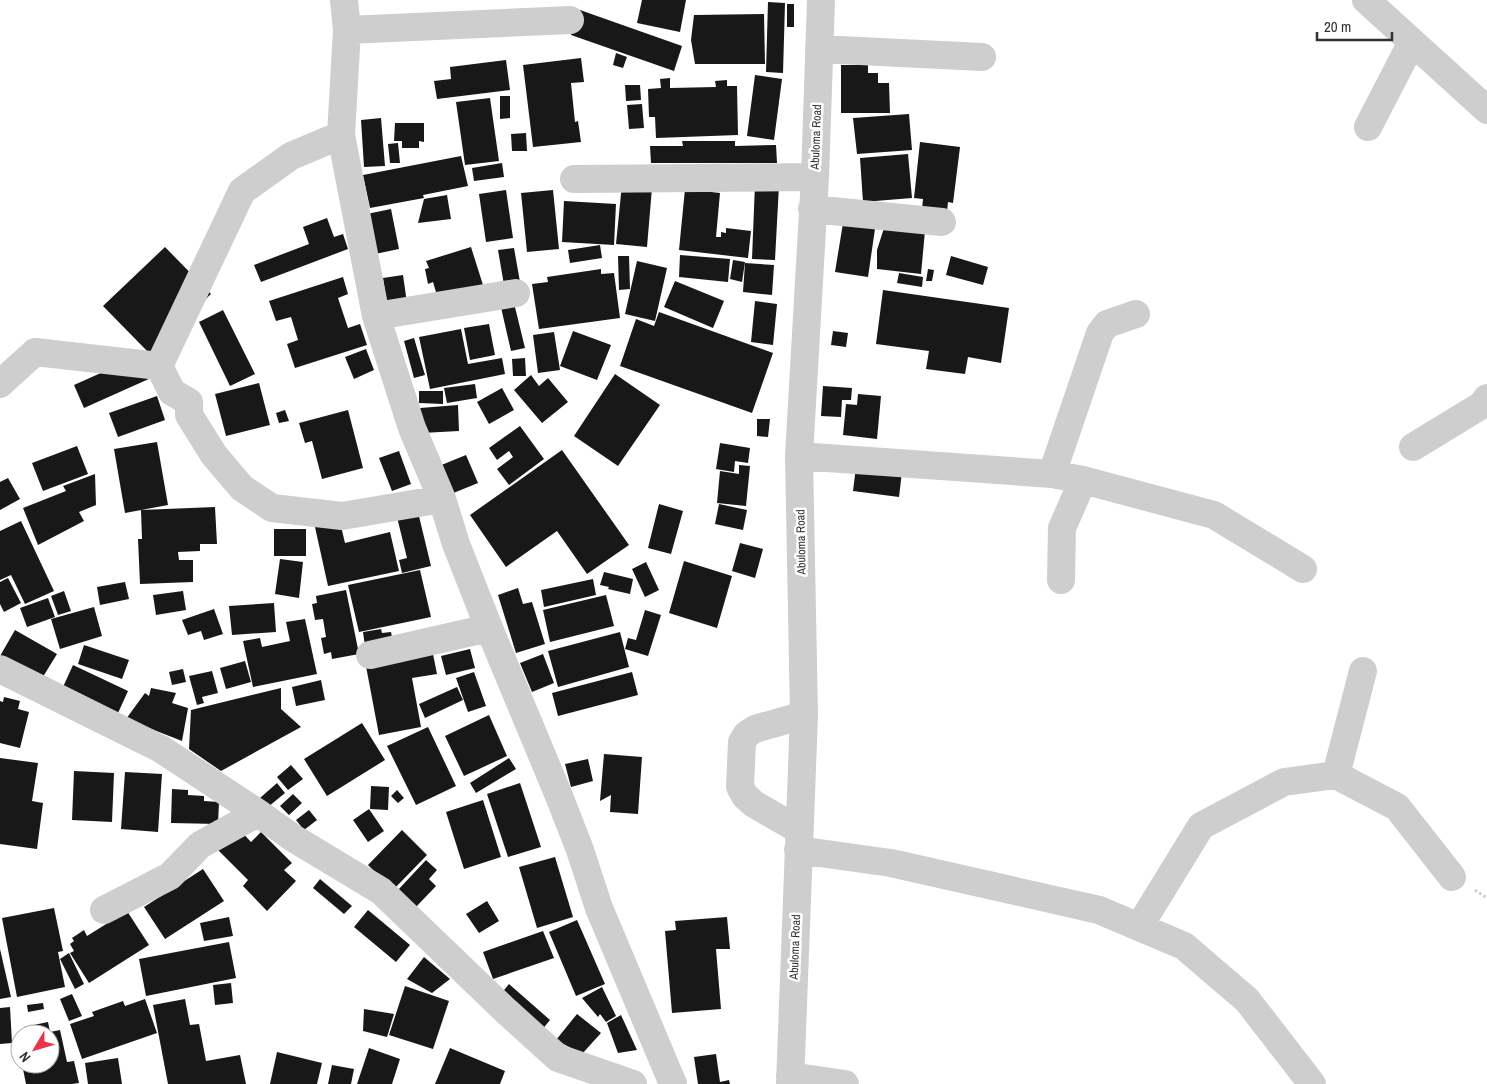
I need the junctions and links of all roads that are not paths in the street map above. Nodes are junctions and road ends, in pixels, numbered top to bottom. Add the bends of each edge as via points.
1 (344, 0) edge
2 (822, 0) edge
3 (1366, 0) edge
4 (570, 20) dead end
5 (347, 30) junction
6 (1412, 42) junction
7 (819, 49) junction
8 (982, 58) dead end
9 (1487, 110) edge
10 (1368, 127) dead end
11 (341, 136) junction
12 (815, 177) junction
13 (574, 179) dead end
14 (812, 209) junction
15 (942, 222) dead end
16 (516, 293) dead end
17 (1136, 314) dead end
18 (376, 316) junction
19 (160, 366) junction
20 (3, 374) edge
21 (1487, 398) edge
22 (1413, 447) dead end
23 (799, 456) junction
24 (1052, 474) junction
25 (1083, 480) junction
26 (442, 499) junction
27 (1303, 569) dead end
28 (1061, 580) dead end
29 (489, 628) junction
30 (370, 654) dead end
31 (0, 669) edge
32 (1363, 671) dead end
33 (804, 715) junction
34 (1336, 775) junction
35 (258, 813) junction
36 (798, 840) junction
37 (1452, 876) dead end
38 (104, 910) dead end
39 (1138, 927) junction
40 (790, 1080) edge
41 (633, 1084) edge
42 (673, 1084) edge
43 (845, 1084) edge
44 (1312, 1084) edge

1 - 5 street
2 - 7 street, Abuloma Road
3 - 6 street
4 - 5 street
5 - 11 street
6 - 9 street
6 - 10 street
7 - 8 street
7 - 12 street, Abuloma Road
11 - 18 street
11 - 19 street via 291,156 242,191
12 - 13 street
12 - 14 street, Abuloma Road
14 - 15 street
14 - 23 street, Abuloma Road
16 - 18 street
17 - 24 street via 1107,324 1100,333
18 - 26 street via 412,428
19 - 20 street via 35,352
19 - 26 street via 172,392 189,402 188,415 214,454 242,488 272,508 342,516
21 - 22 street via 1482,405
23 - 24 street
23 - 33 street, Abuloma Road
24 - 25 street
25 - 27 street via 1214,515
25 - 28 street via 1062,528
26 - 29 street
29 - 30 street
29 - 42 street via 559,796 599,908
31 - 35 street via 161,749
32 - 34 street
33 - 36 street, Abuloma Road
33 - 36 street via 755,729 742,742 740,787 745,796
34 - 37 street via 1397,807
34 - 39 street via 1284,782 1201,826
35 - 38 street via 200,845 170,876
35 - 41 street via 381,891 558,1058
36 - 39 street via 1099,910
36 - 40 street, Abuloma Road
39 - 44 street via 1184,946 1247,1000
40 - 43 street

